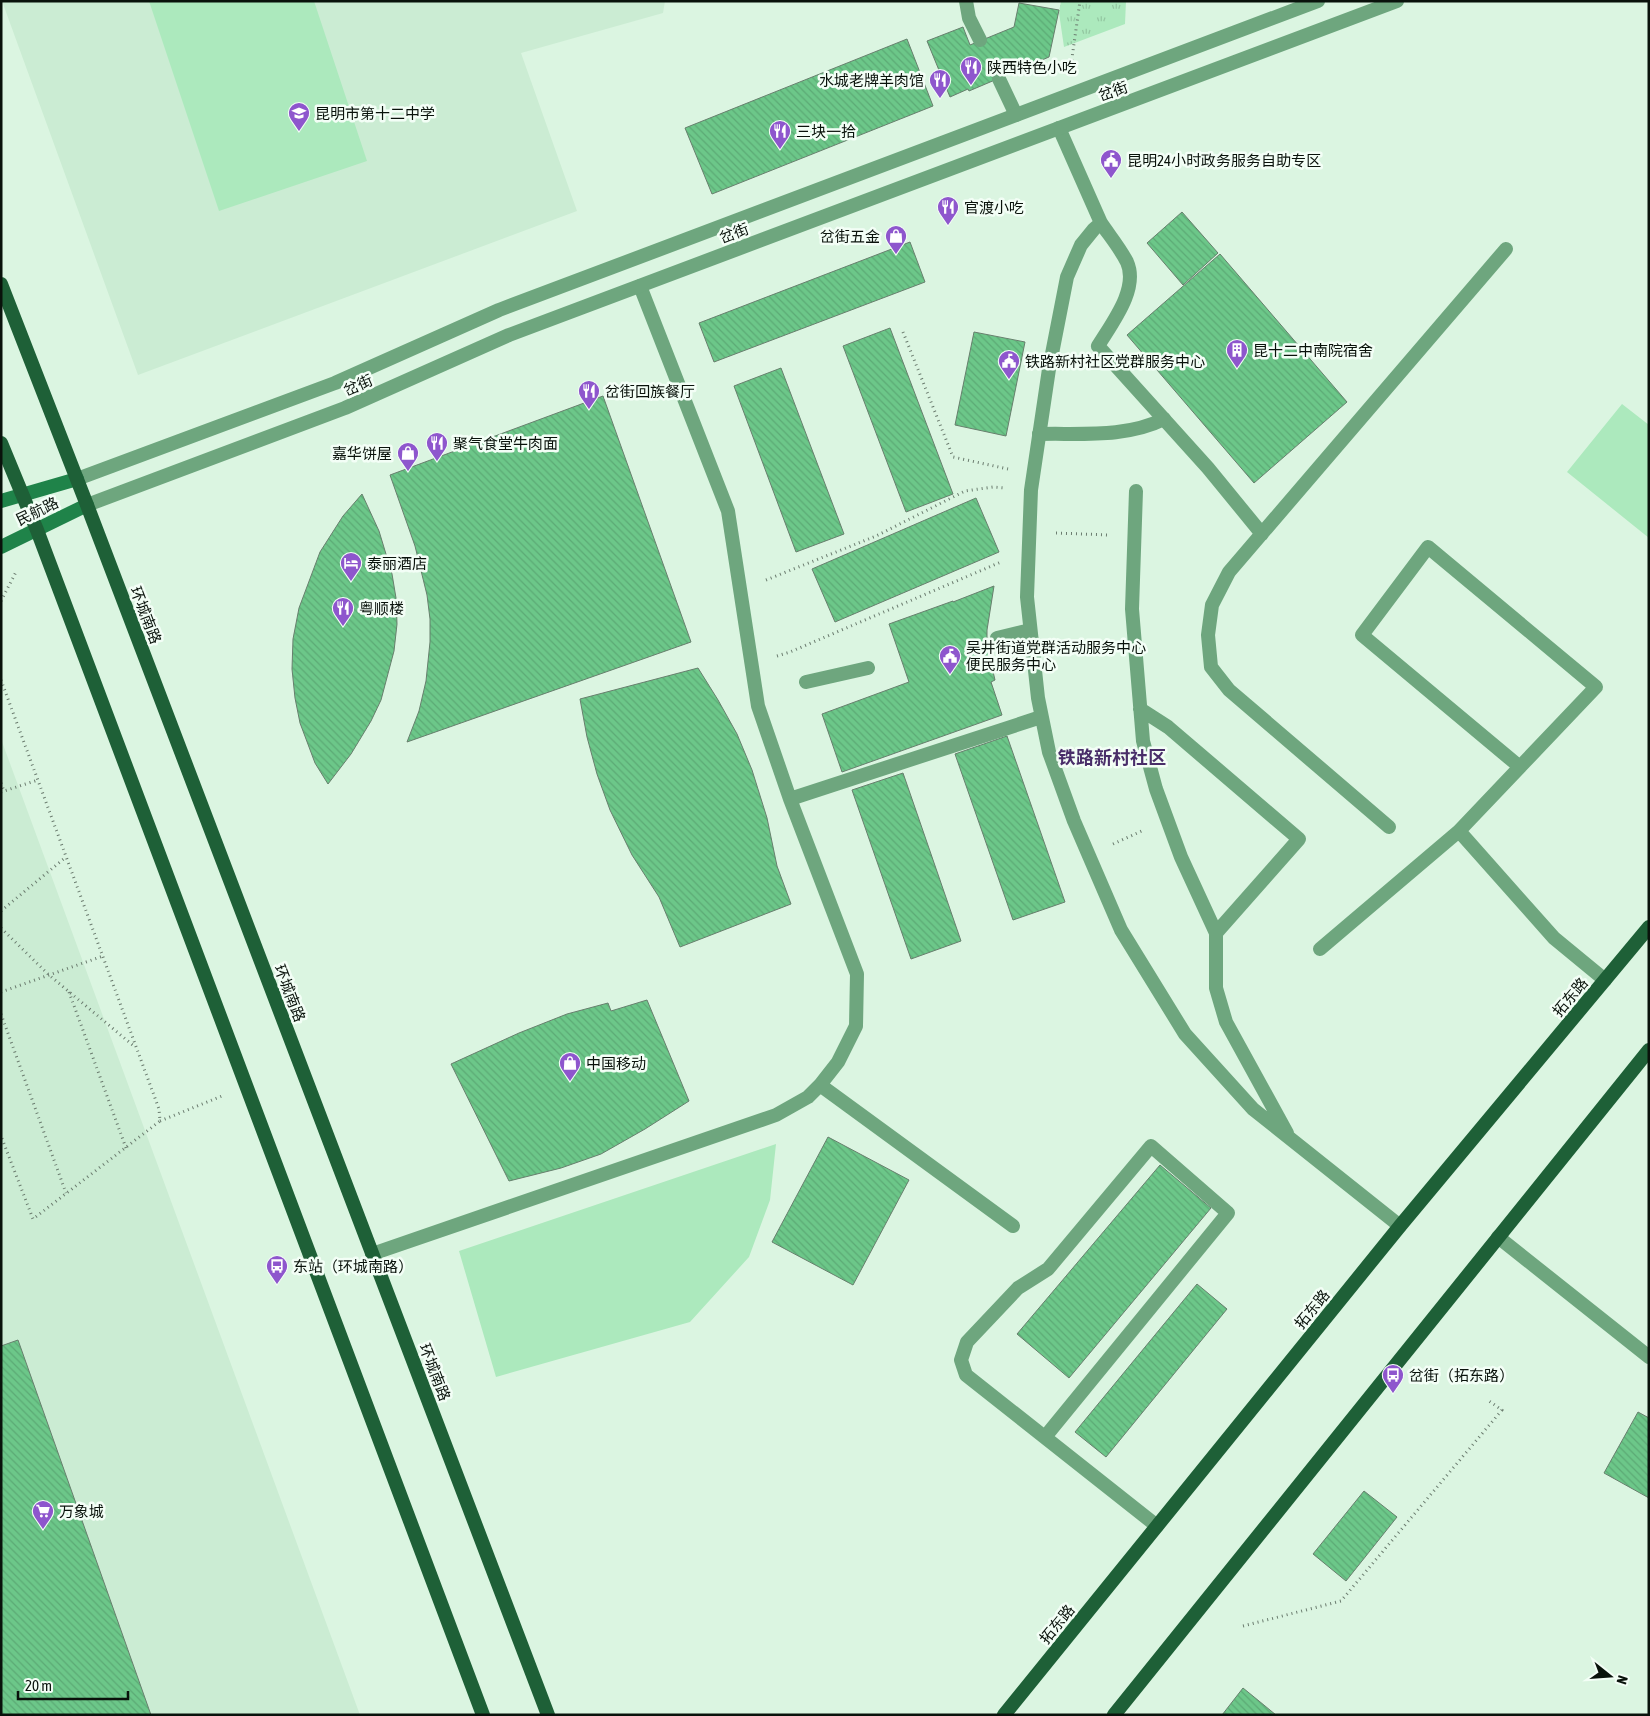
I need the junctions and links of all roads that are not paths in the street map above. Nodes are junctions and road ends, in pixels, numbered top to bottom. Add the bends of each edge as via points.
1 (966, 1) edge
2 (1318, 1) edge
3 (1397, 1) edge
4 (980, 40) dead end
5 (998, 78) dead end
6 (1016, 115) junction
7 (1059, 128) junction
8 (1101, 223) junction
9 (1506, 249) dead end
10 (1, 284) edge
11 (640, 286) junction
12 (1164, 419) junction
13 (1039, 434) junction
14 (1, 443) edge
15 (77, 479) junction
16 (1136, 491) dead end
17 (23, 495) junction
18 (1, 501) edge
19 (87, 505) junction
20 (37, 530) junction
21 (1262, 534) junction
22 (1, 547) edge
23 (1030, 630) junction
24 (997, 638) dead end
25 (868, 668) dead end
26 (806, 682) dead end
27 (1140, 709) junction
28 (1041, 717) junction
29 (1520, 767) junction
30 (790, 799) junction
31 (1389, 827) dead end
32 (1459, 832) junction
33 (1649, 927) edge
34 (1216, 933) junction
35 (1320, 949) dead end
36 (1605, 980) junction
37 (1649, 1050) edge
38 (820, 1085) junction
39 (1290, 1138) junction
40 (1013, 1226) dead end
41 (1400, 1226) junction
42 (1498, 1237) junction
43 (372, 1254) junction
44 (1649, 1357) edge
45 (1045, 1437) junction
46 (1157, 1526) junction
47 (483, 1715) edge
48 (548, 1715) edge
49 (1004, 1715) edge
50 (1114, 1715) edge

1 - 4 street via 969,18
2 - 6 street, 岔街
3 - 7 street, 岔街
5 - 6 street
6 - 15 street, 岔街 via 499,310 335,383
7 - 8 street
7 - 11 street, 岔街
8 - 12 street via 1127,262 1131,275 1128,293 1098,346
8 - 13 street via 1081,245 1068,277
9 - 21 street
10 - 15 main road, 环城南路
11 - 19 street, 岔街 via 509,335 345,408
11 - 30 street via 728,511 758,706
12 - 13 street via 1130,430
12 - 21 street
13 - 23 street via 1028,532
14 - 17 main road
15 - 17 main road, 民航路
15 - 19 main road, 环城南路
16 - 27 street via 1132,609
17 - 18 main road, 民航路
17 - 20 main road
19 - 20 main road, 民航路
19 - 43 main road, 环城南路
20 - 22 main road, 民航路
20 - 47 main road
21 - 31 street via 1229,572 1212,605 1208,635 1212,667 1229,690
23 - 24 street
23 - 28 street
25 - 26 street
27 - 34 street via 1143,741 1156,789 1181,857
27 - 34 street via 1168,727 1299,840
28 - 30 street
28 - 39 street via 1049,752 1074,821 1121,930 1185,1034 1253,1109
29 - 29 street via 1596,687 1428,547 1362,635
29 - 32 street
30 - 38 street via 858,974 856,1026 838,1062
32 - 35 street
32 - 36 street via 1554,938
33 - 36 main road, 拓东路
34 - 39 street via 1216,988 1226,1022
36 - 41 main road, 拓东路
37 - 42 main road
38 - 40 street
38 - 43 street via 808,1097 776,1115
39 - 41 street
41 - 46 main road, 拓东路
42 - 44 street
42 - 50 main road
43 - 48 main road, 环城南路
45 - 45 street via 966,1375 961,1360 967,1342 1018,1288 1048,1269 1151,1146 1228,1214
45 - 46 street
46 - 49 main road, 拓东路

